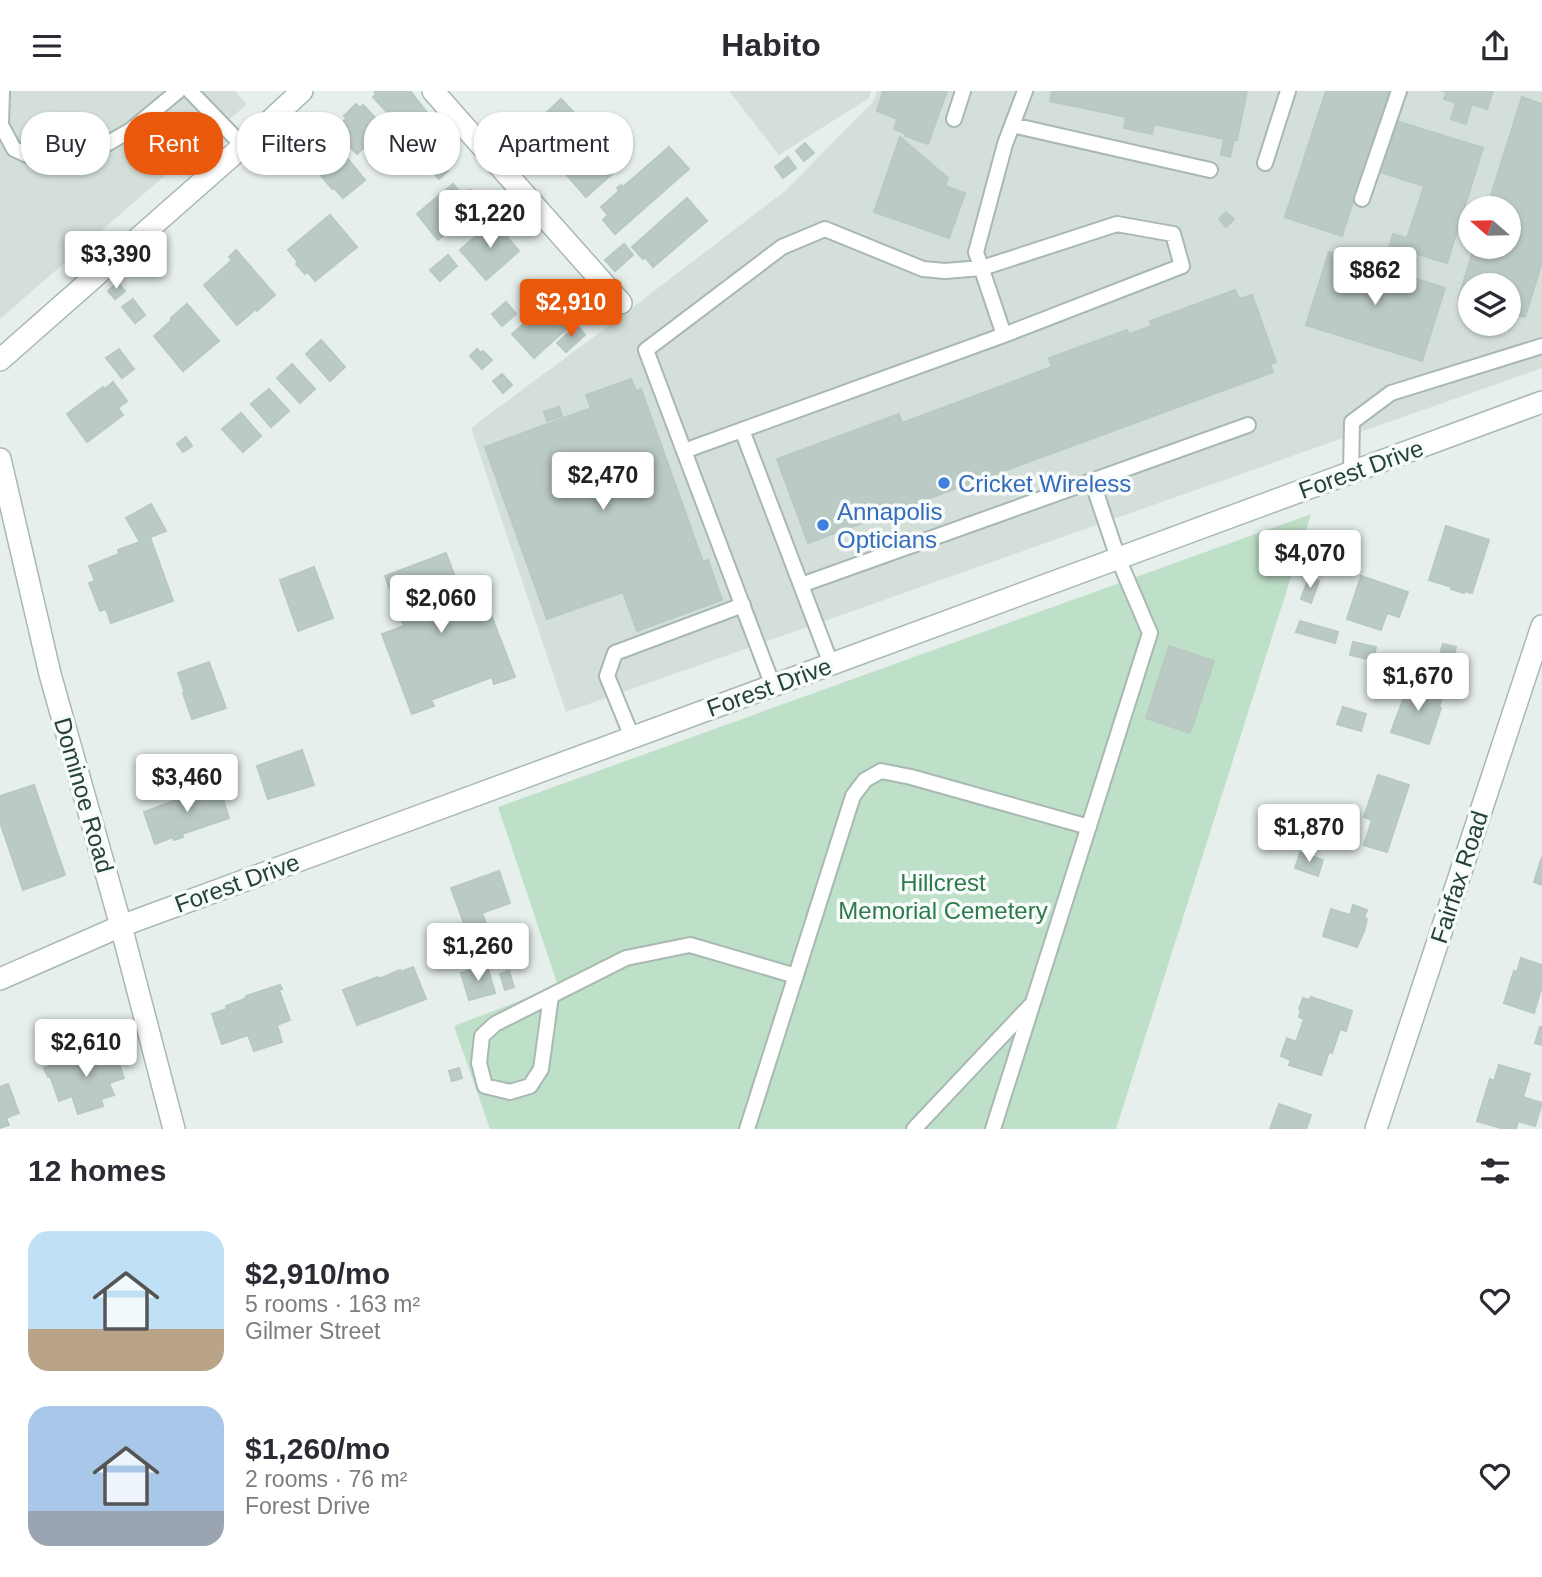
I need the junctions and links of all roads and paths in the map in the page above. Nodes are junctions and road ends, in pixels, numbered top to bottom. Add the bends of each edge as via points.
1 (2, 91) edge
2 (178, 91) edge
3 (190, 91) edge
4 (302, 91) edge
5 (433, 91) edge
6 (963, 91) edge
7 (1025, 91) edge
8 (1288, 91) edge
9 (1399, 91) edge
10 (279, 112) edge
11 (954, 119) dead end
12 (1012, 125) junction
13 (237, 140) edge
14 (237, 151) edge
15 (1265, 163) dead end
16 (1210, 170) dead end
17 (1362, 199) dead end
18 (982, 268) junction
19 (621, 303) dead end
20 (1004, 335) junction
21 (1542, 346) edge
22 (0, 360) edge
23 (1542, 402) edge
24 (1248, 425) dead end
25 (742, 430) junction
26 (684, 451) junction
27 (0, 459) edge
28 (1351, 473) junction
29 (1092, 481) junction
30 (1118, 558) junction
31 (801, 585) junction
32 (743, 605) junction
33 (1542, 625) edge
34 (831, 664) junction
35 (774, 686) junction
36 (632, 737) junction
37 (1089, 827) junction
38 (121, 926) junction
39 (796, 976) junction
40 (0, 979) edge
41 (551, 996) junction
42 (1034, 1002) junction
43 (174, 1129) edge
44 (747, 1129) edge
45 (914, 1129) edge
46 (993, 1129) edge
47 (1376, 1129) edge

1 - 2 lane via 1,125 14,149 41,161 72,164 131,130
3 - 13 lane
4 - 10 street
5 - 19 street
6 - 11 lane
7 - 12 lane
8 - 15 lane
9 - 17 lane
12 - 16 lane
12 - 18 lane via 976,252
14 - 22 street
18 - 20 lane
18 - 20 lane via 1117,224 1173,234 1182,266
18 - 26 lane via 923,269 825,229 782,247 646,350
20 - 25 lane
21 - 28 lane via 1391,393 1352,422
23 - 28 street, Forest Drive
24 - 29 lane
25 - 26 lane
25 - 31 lane
26 - 32 lane
27 - 38 street, Dominoe Road via 50,674
28 - 30 street, Forest Drive
29 - 30 lane
29 - 31 lane
30 - 34 street, Forest Drive
30 - 37 lane via 1150,632
31 - 34 lane
32 - 35 lane
32 - 36 lane via 615,653 607,676
33 - 47 street, Fairfax Road
34 - 35 street, Forest Drive
35 - 36 street, Forest Drive
36 - 38 street, Forest Drive
37 - 39 lane via 881,771 865,780 853,796
37 - 42 lane
38 - 40 street, Forest Drive
38 - 43 street, Dominoe Road
39 - 41 lane via 690,945 626,958
39 - 44 lane
41 - 41 lane via 495,1024 482,1036 479,1063 485,1086 510,1092 530,1086 541,1069
42 - 45 lane
42 - 46 lane

